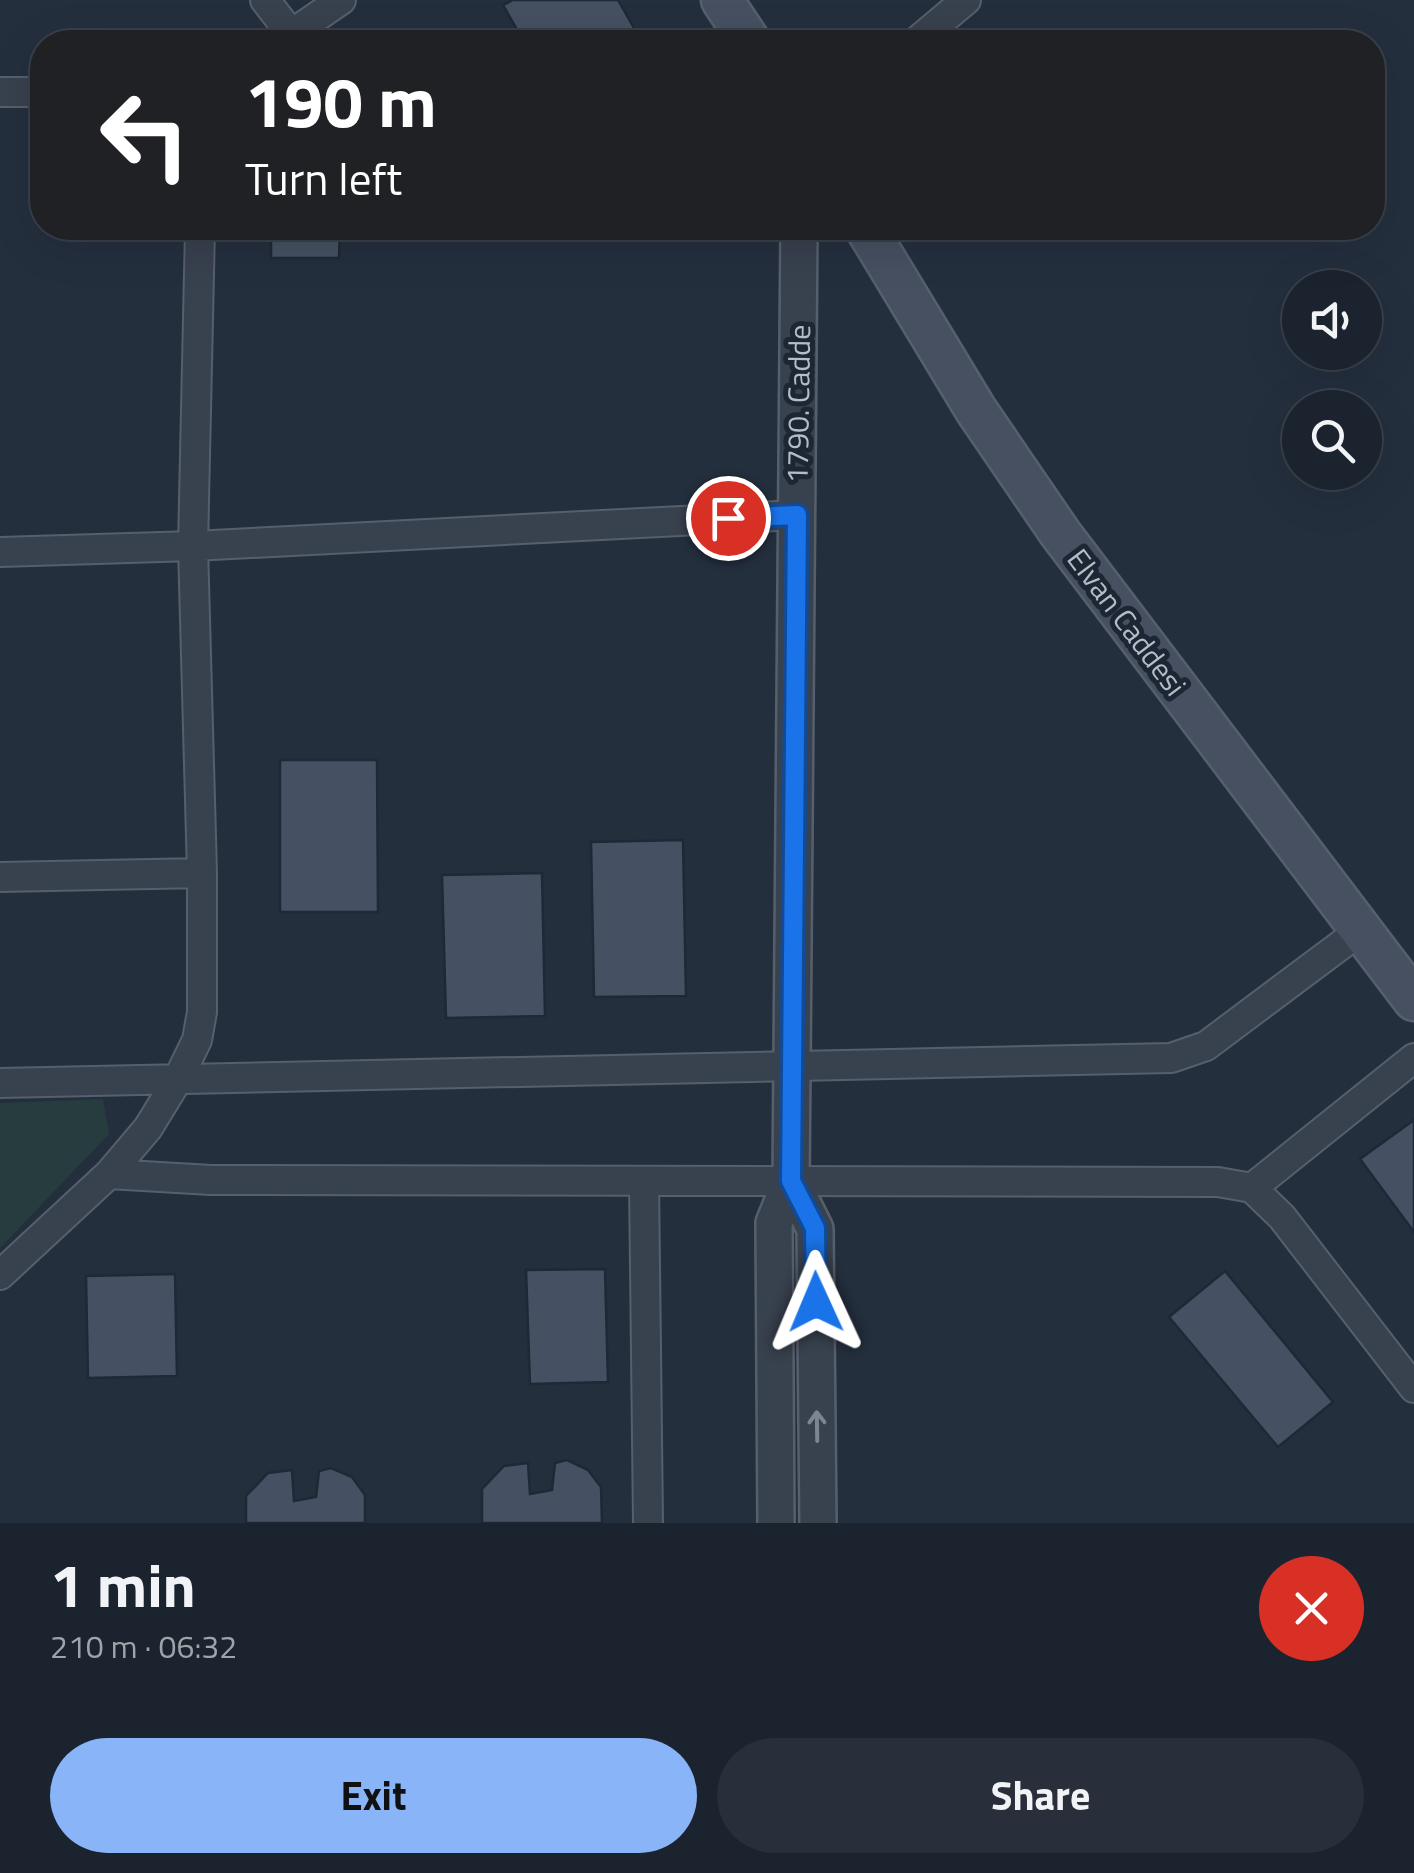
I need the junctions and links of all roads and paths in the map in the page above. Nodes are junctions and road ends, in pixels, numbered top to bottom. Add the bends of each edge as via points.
1 (265, 0) edge
2 (341, 0) edge
3 (722, 0) edge
4 (966, 0) edge
5 (281, 30) edge
6 (299, 30) edge
7 (742, 30) edge
8 (930, 30) edge
9 (0, 92) edge
10 (30, 92) edge
11 (200, 240) edge
12 (799, 240) edge
13 (873, 240) edge
14 (797, 515) junction
15 (193, 546) junction
16 (0, 552) edge
17 (202, 873) junction
18 (0, 877) edge
19 (1361, 930) junction
20 (1414, 1000) edge
21 (1414, 1058) edge
22 (792, 1066) junction
23 (178, 1079) junction
24 (0, 1083) edge
25 (109, 1174) junction
26 (644, 1181) junction
27 (791, 1181) junction
28 (1252, 1188) junction
29 (0, 1275) edge
30 (1414, 1388) edge
31 (648, 1523) edge
32 (776, 1523) edge
33 (818, 1523) edge

1 - 5 street
2 - 6 street
3 - 7 main road
4 - 8 street
9 - 10 street
11 - 15 street
12 - 14 street, 1790. Cadde
13 - 19 main road, Elvan Caddesi via 1060,533
14 - 15 street
14 - 22 street, 1790. Cadde
15 - 16 street
15 - 17 street
17 - 18 street
17 - 23 street via 202,1012
19 - 20 main road, Elvan Caddesi
19 - 22 street via 1192,1053 1146,1060
21 - 28 street
22 - 23 street
22 - 27 street, 1790. Cadde
23 - 24 street
23 - 25 street
25 - 26 street
25 - 29 street
26 - 27 street
26 - 31 street
27 - 28 street via 1218,1182
27 - 32 street, 1790. Cadde via 774,1224
33 -> 27 street, 1790. Cadde via 815,1228
28 - 30 street via 1282,1217

